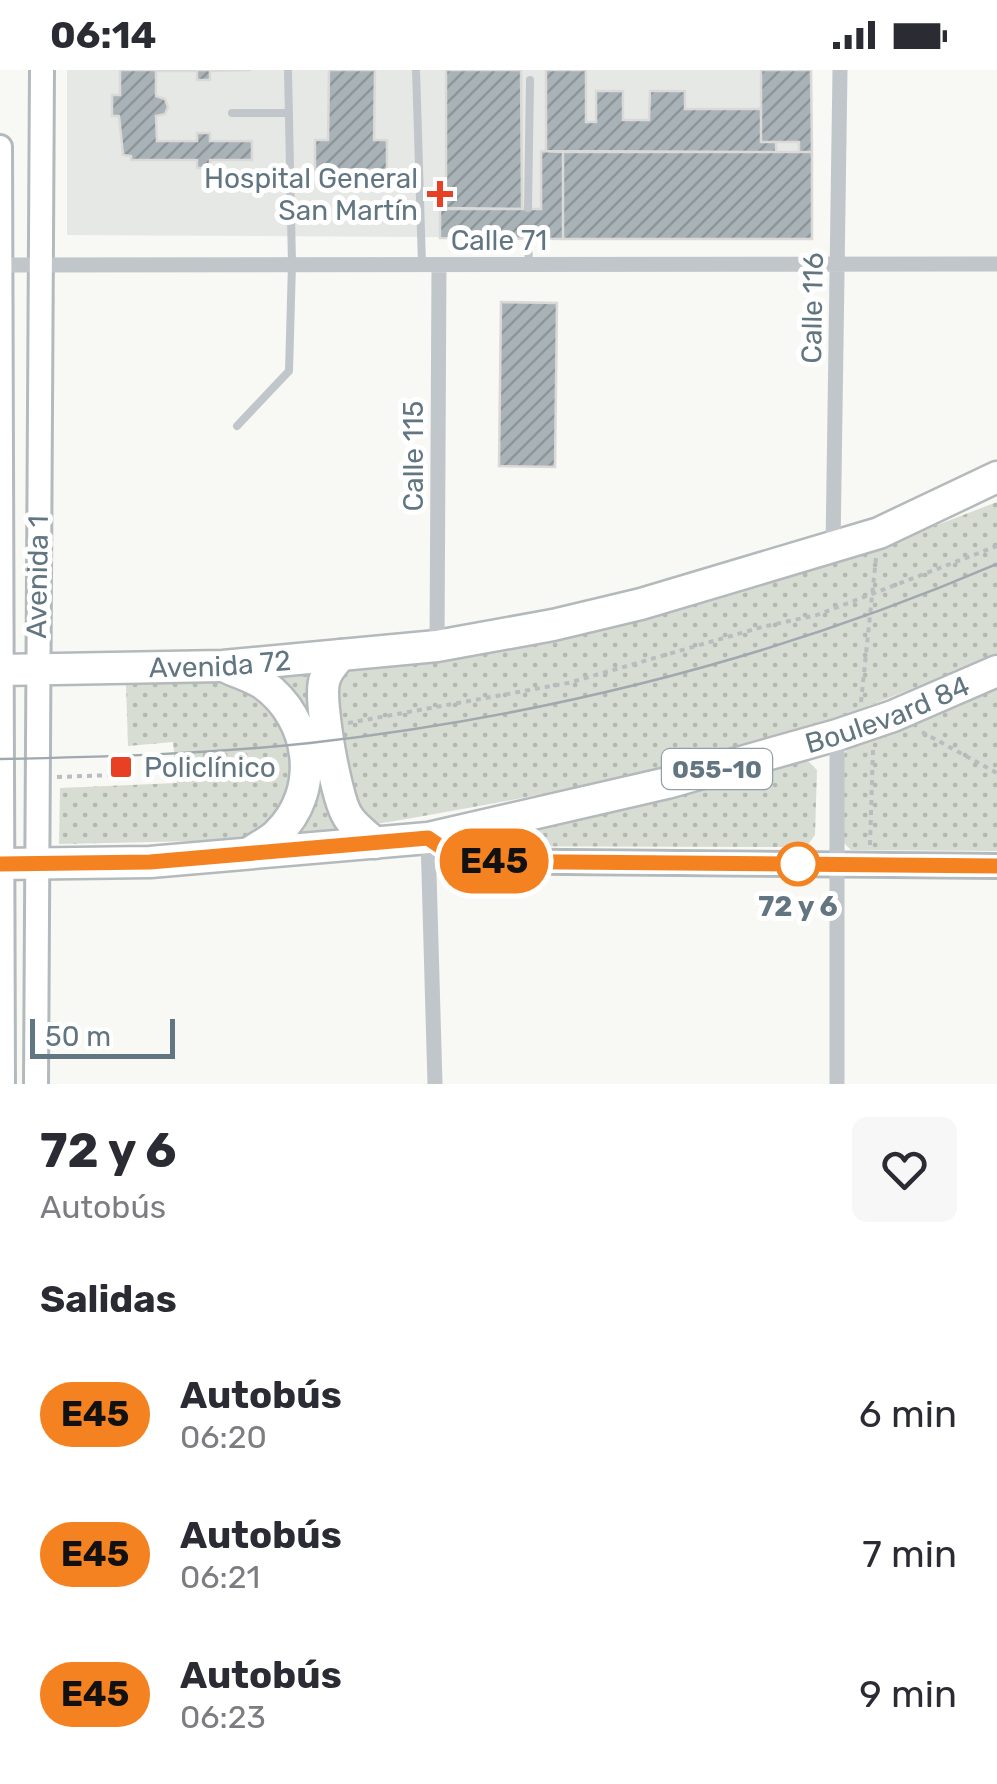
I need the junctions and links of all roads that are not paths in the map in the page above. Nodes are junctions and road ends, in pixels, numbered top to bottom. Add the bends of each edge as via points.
1 (42, 70) edge
2 (288, 70) edge
3 (416, 70) edge
4 (840, 70) edge
5 (530, 80) dead end
6 (289, 113) junction
7 (232, 114) dead end
8 (0, 147) edge
9 (528, 208) dead end
10 (528, 238) dead end
11 (292, 264) junction
12 (422, 264) junction
13 (997, 264) edge
14 (529, 265) junction
15 (0, 266) edge
16 (41, 266) junction
17 (439, 266) junction
18 (838, 267) junction
19 (237, 426) dead end
20 (997, 477) edge
21 (833, 548) junction
22 (437, 646) junction
23 (341, 655) junction
24 (223, 666) junction
25 (0, 670) edge
26 (36, 670) junction
27 (997, 671) edge
28 (837, 736) junction
29 (428, 838) junction
30 (375, 843) junction
31 (248, 854) junction
32 (0, 864) edge
33 (37, 864) junction
34 (836, 865) junction
35 (997, 866) edge
36 (3, 1084) edge
37 (36, 1084) edge
38 (435, 1084) edge
39 (837, 1084) edge

1 - 16 main road, Avenida 1
2 - 6 lane
3 - 12 lane
4 - 18 street, Calle 116
5 - 9 lane
6 - 7 lane
6 - 11 lane
8 - 15 main road, Avenida 1
10 - 14 lane
11 - 12 street, Calle 71
11 - 16 street, Calle 71
11 - 19 lane via 290,371
12 - 17 street, Calle 71
13 - 18 street, Calle 71
14 - 17 street, Calle 71
14 - 18 street, Calle 71
15 - 16 street, Calle 71
15 - 25 main road, Avenida 1
16 - 26 main road, Avenida 1
17 - 22 street, Calle 115
18 - 21 street, Calle 116
20 - 21 highway
21 - 22 highway via 588,617
22 - 23 highway, Avenida 72
23 - 24 highway, Avenida 72
23 - 30 highway via 322,686 326,725 342,804
24 - 26 highway, Avenida 72
24 - 31 highway via 262,682 290,709 305,744 306,777 297,809 277,835
25 - 26 highway, Avenida 72
25 - 32 main road, Avenida 1
26 - 33 main road, Avenida 1
27 - 28 highway, Boulevard 84 / 055-10
28 - 29 highway, Boulevard 84 / 055-10
28 - 34 street
29 - 30 highway, 055-10
29 - 34 main road via 461,861
29 - 38 street
30 - 31 highway, 055-10
31 - 33 highway, 055-10
32 - 33 highway, 055-10
32 - 36 main road, Avenida 1
33 - 37 main road, Avenida 1
34 - 35 main road
34 - 39 street

